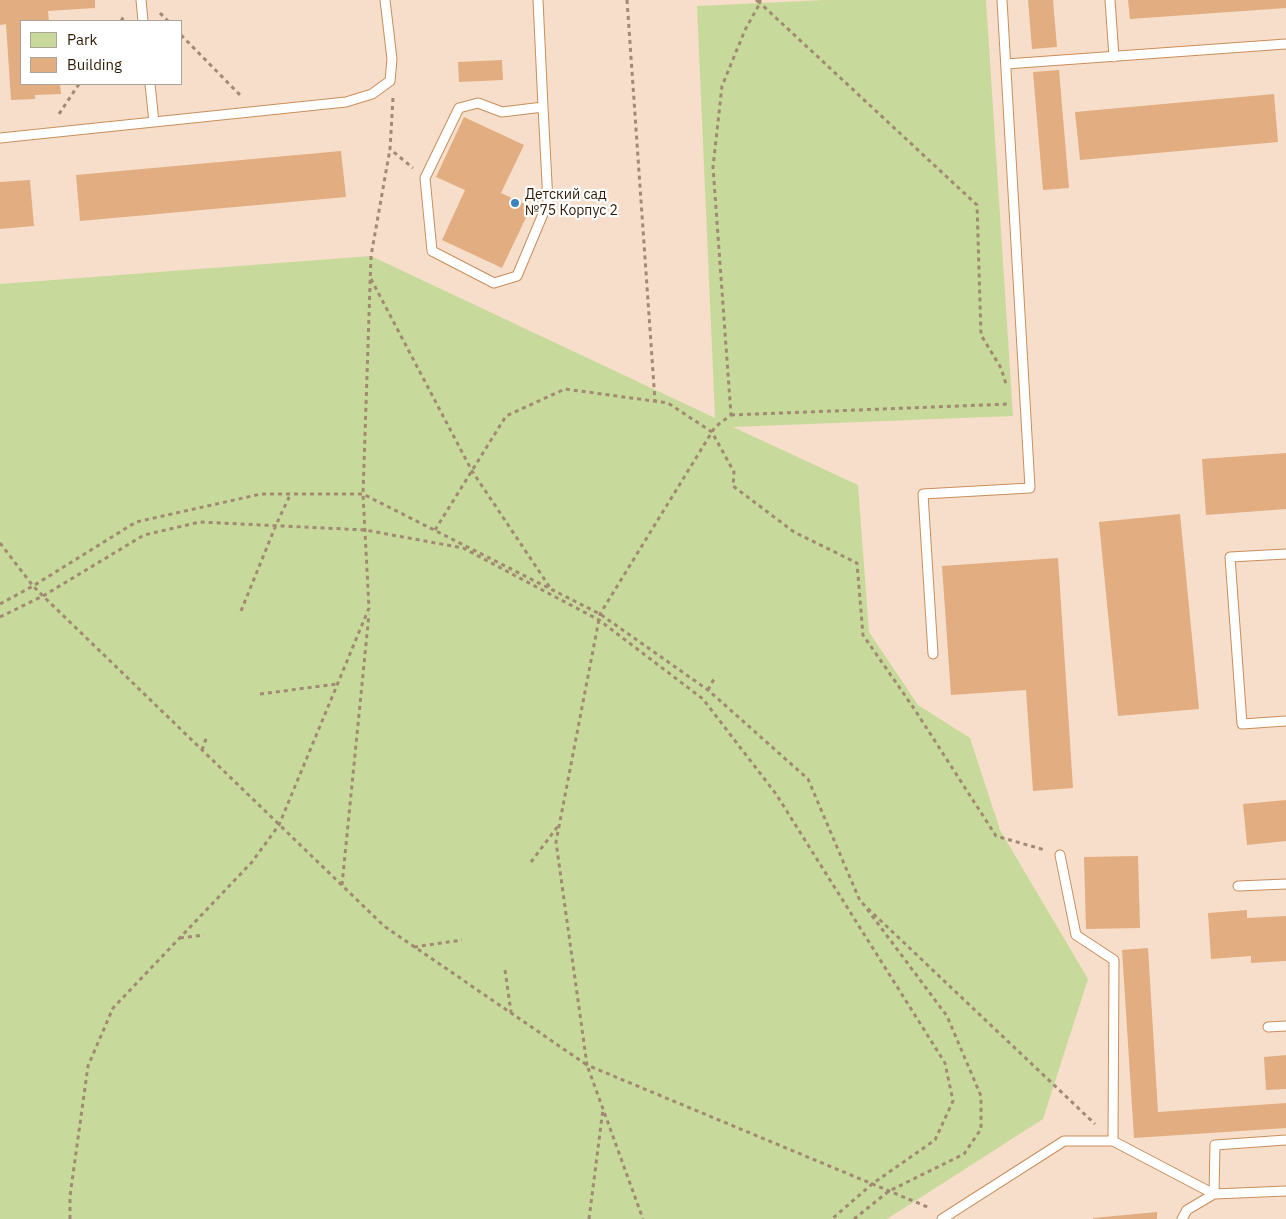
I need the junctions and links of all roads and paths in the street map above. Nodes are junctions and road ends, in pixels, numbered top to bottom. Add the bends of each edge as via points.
1 (141, 0) edge
2 (386, 0) edge
3 (538, 0) edge
4 (627, 0) edge
5 (756, 0) edge
6 (1002, 0) edge
7 (1110, 0) edge
8 (760, 1) edge
9 (143, 20) edge
10 (182, 36) edge
11 (1286, 44) edge
12 (1114, 56) junction
13 (1006, 64) junction
14 (390, 81) junction
15 (79, 85) edge
16 (150, 85) edge
17 (543, 107) junction
18 (255, 111) junction
19 (154, 122) junction
20 (46, 134) junction
21 (0, 138) edge
22 (390, 149) junction
23 (425, 178) junction
24 (371, 278) junction
25 (1006, 386) dead end
26 (1009, 395) dead end
27 (655, 401) junction
28 (731, 416) junction
29 (712, 432) junction
30 (472, 471) junction
31 (291, 493) junction
32 (363, 494) junction
33 (276, 525) junction
34 (365, 530) junction
35 (435, 530) junction
36 (0, 543) edge
37 (1286, 554) edge
38 (33, 586) junction
39 (551, 589) junction
40 (43, 596) junction
41 (0, 604) edge
42 (369, 608) junction
43 (241, 611) dead end
44 (600, 614) junction
45 (0, 617) edge
46 (599, 620) junction
47 (932, 654) dead end
48 (715, 677) dead end
49 (338, 684) junction
50 (708, 690) junction
51 (260, 694) dead end
52 (1286, 721) edge
53 (207, 736) dead end
54 (202, 750) junction
55 (279, 825) junction
56 (559, 826) junction
57 (1060, 855) joint
58 (531, 862) dead end
59 (1286, 884) edge
60 (342, 885) junction
61 (1238, 886) dead end
62 (860, 901) junction
63 (204, 935) dead end
64 (179, 938) junction
65 (462, 940) dead end
66 (414, 947) junction
67 (505, 970) dead end
68 (511, 1013) junction
69 (1286, 1026) edge
70 (1268, 1027) dead end
71 (587, 1065) junction
72 (603, 1109) junction
73 (1286, 1140) edge
74 (1113, 1142) junction
75 (872, 1184) junction
76 (889, 1191) junction
77 (1286, 1191) edge
78 (1214, 1194) junction
79 (945, 1217) edge
80 (70, 1219) edge
81 (589, 1219) edge
82 (643, 1219) edge
83 (832, 1219) edge
84 (854, 1219) edge
85 (1182, 1219) edge

1 - 9 lane
2 - 14 lane via 392,59
3 - 17 lane
4 - 27 path
5 - 8 path
6 - 13 lane
7 - 12 lane
8 - 25 path via 977,205 980,335 1001,368
8 - 28 path via 722,86 713,167
10 - 18 path
11 - 12 lane
12 - 13 lane
13 - 47 lane via 1030,488 923,494
14 - 18 lane via 372,94 346,102
14 - 22 path via 394,94
15 - 20 path
16 - 19 lane
17 - 23 lane via 502,112 478,103 459,108
17 - 23 lane via 548,202 517,276 494,283 432,251
18 - 19 lane
19 - 20 lane
20 - 21 lane
22 - 23 path
22 - 24 path via 371,256
24 - 30 path
24 - 32 path
26 - 28 path via 1012,404
27 - 29 path via 668,403
27 - 30 path via 565,388 506,416
28 - 29 path
29 - 44 path
29 - 57 path via 734,472 733,486 794,532 856,563 863,635 996,836
30 - 35 path
30 - 39 path
31 - 32 path
31 - 33 path
31 - 38 path via 261,494 136,522
32 - 34 path
32 - 35 path
33 - 34 path
33 - 40 path via 200,522 144,535
33 - 43 path
34 - 42 path
34 - 46 path via 463,548
35 - 39 path
36 - 38 path
37 - 52 lane via 1230,557 1242,724
38 - 40 path
38 - 41 path
39 - 44 path
40 - 45 path
40 - 54 path
42 - 49 path
42 - 60 path
44 - 46 path
44 - 50 path
46 - 56 path
46 - 75 path via 703,699 776,794 945,1063 953,1102 935,1140
48 - 50 path
49 - 51 path
49 - 55 path
50 - 62 path via 808,779
53 - 54 path
54 - 55 path
55 - 60 path
55 - 64 path via 252,862
56 - 58 path
56 - 71 path via 556,842
57 - 74 lane via 1076,935 1114,960
59 - 61 lane
60 - 66 path via 384,926
62 - 74 path
62 - 76 path via 947,1016 981,1096 981,1129 964,1154
63 - 64 path
64 - 80 path via 113,1008 88,1066 70,1196
65 - 66 path
66 - 68 path
67 - 68 path
68 - 71 path
69 - 70 lane
71 - 72 path
71 - 75 path
72 - 81 path
72 - 82 path
73 - 78 lane via 1215,1145
74 - 78 lane
74 - 79 lane via 1064,1142
75 - 76 path
75 - 83 path
76 - 79 path
76 - 84 path
77 - 78 lane
78 - 85 lane via 1187,1210

